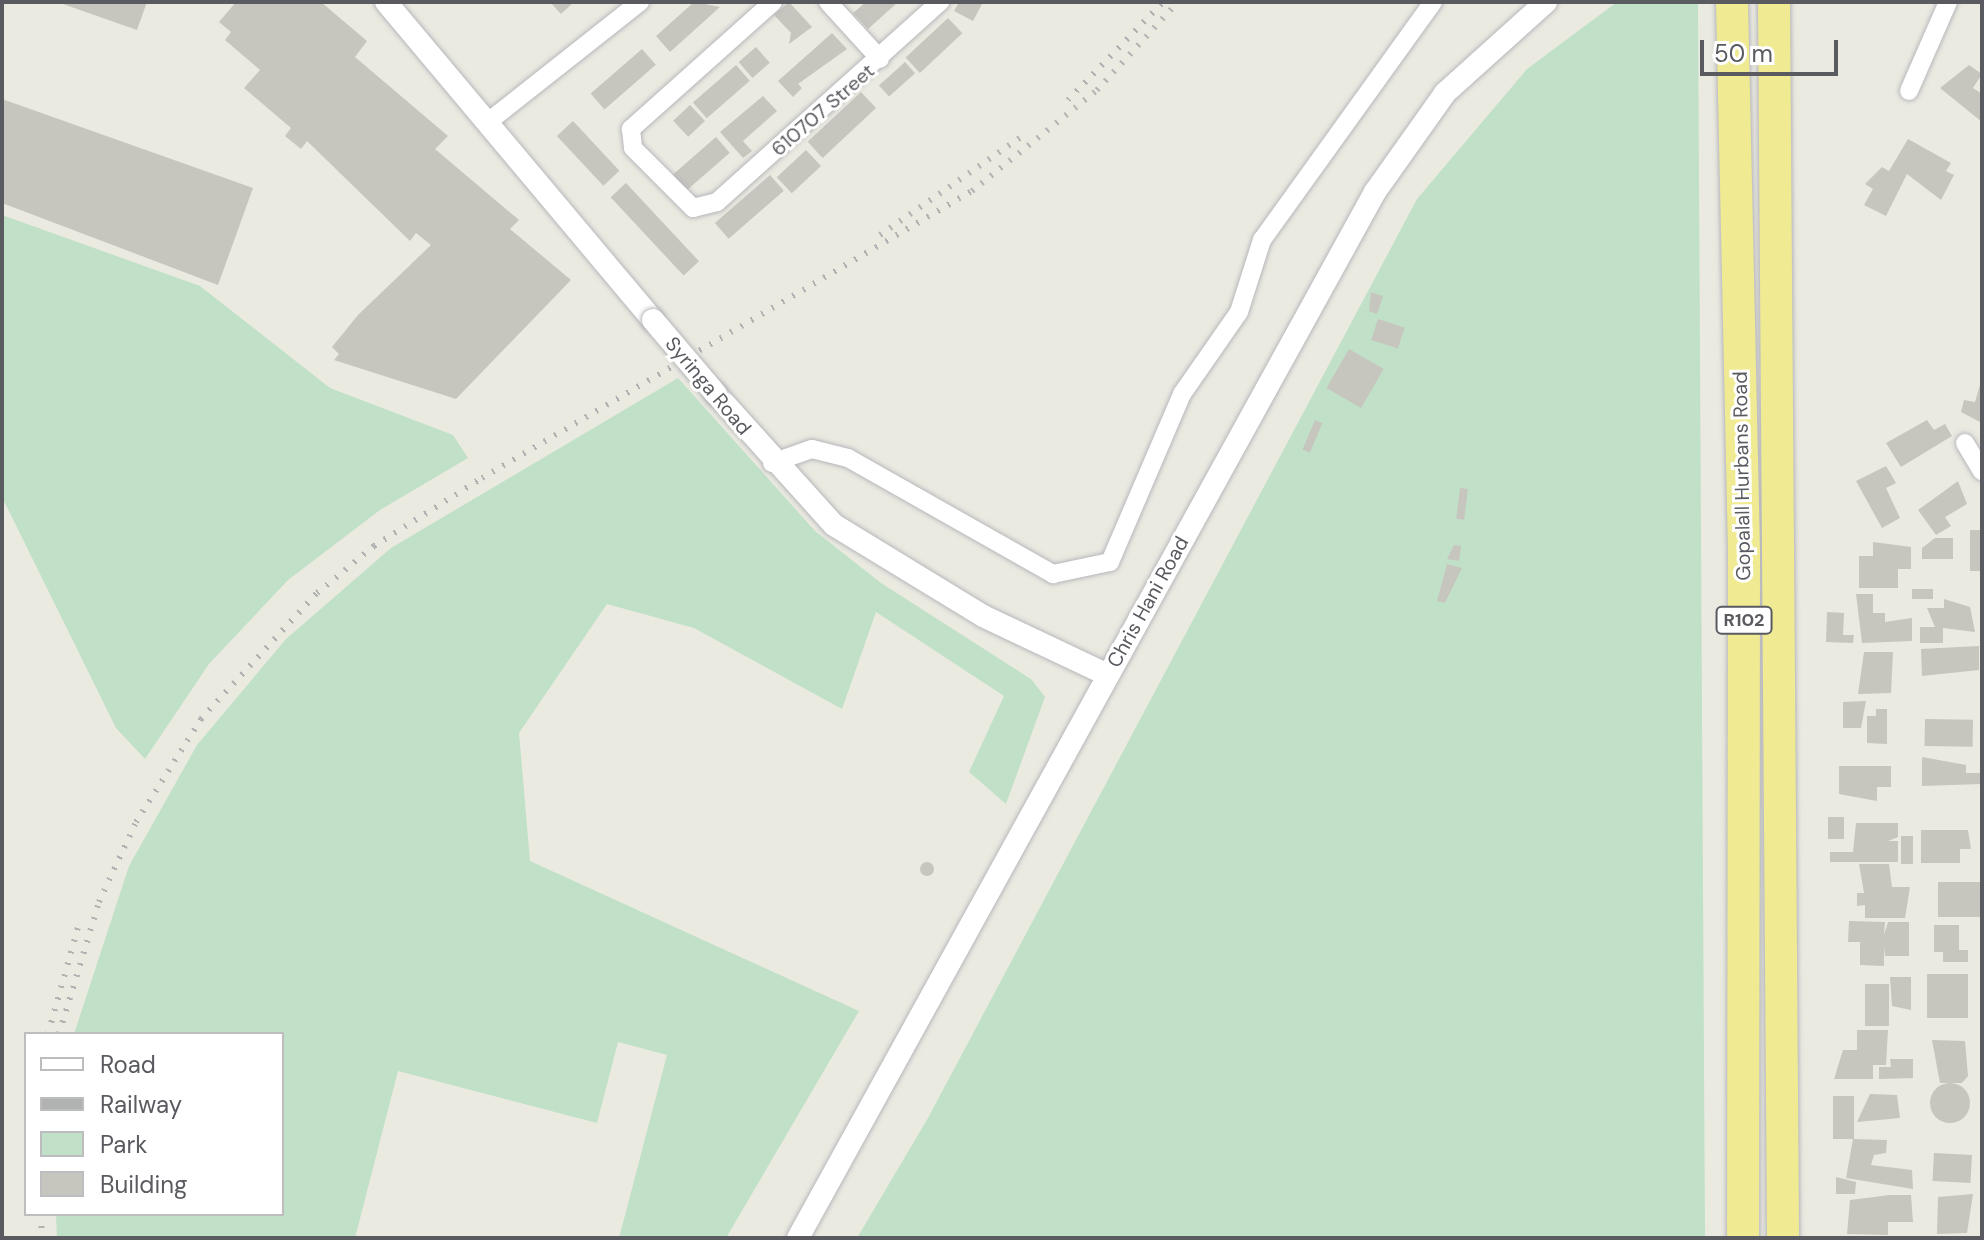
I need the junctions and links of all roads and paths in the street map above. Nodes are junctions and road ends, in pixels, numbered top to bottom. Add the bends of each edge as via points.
1 (386, 2) edge
2 (640, 2) edge
3 (773, 2) edge
4 (828, 2) edge
5 (940, 2) edge
6 (1433, 2) edge
7 (1546, 2) edge
8 (1732, 2) edge
9 (1774, 2) edge
10 (1948, 2) edge
11 (880, 59) junction
12 (1909, 91) dead end
13 (488, 122) junction
14 (1965, 443) dead end
15 (772, 463) junction
16 (1982, 471) edge
17 (1108, 675) junction
18 (798, 1238) edge
19 (1743, 1238) edge
20 (1783, 1238) edge

1 - 13 street, Syringa Road
2 - 13 street
3 - 11 street, 610707 Street via 631,129 633,148 684,203 700,209
4 - 11 street
5 - 11 street, 610707 Street
6 - 15 street via 1262,240 1239,312 1182,394 1110,562 1053,574 848,458 812,449
7 - 17 street, Chris Hani Road via 1445,93 1375,192
8 - 19 highway, Gopalall Hurbans Road / R102 via 1744,551
9 - 20 highway, Gopalall Hurbans Road / R102
10 - 12 street
13 - 15 street, Syringa Road, bridge
14 - 16 street
15 - 17 street, Syringa Road via 834,525 892,565
17 - 18 street, Chris Hani Road

